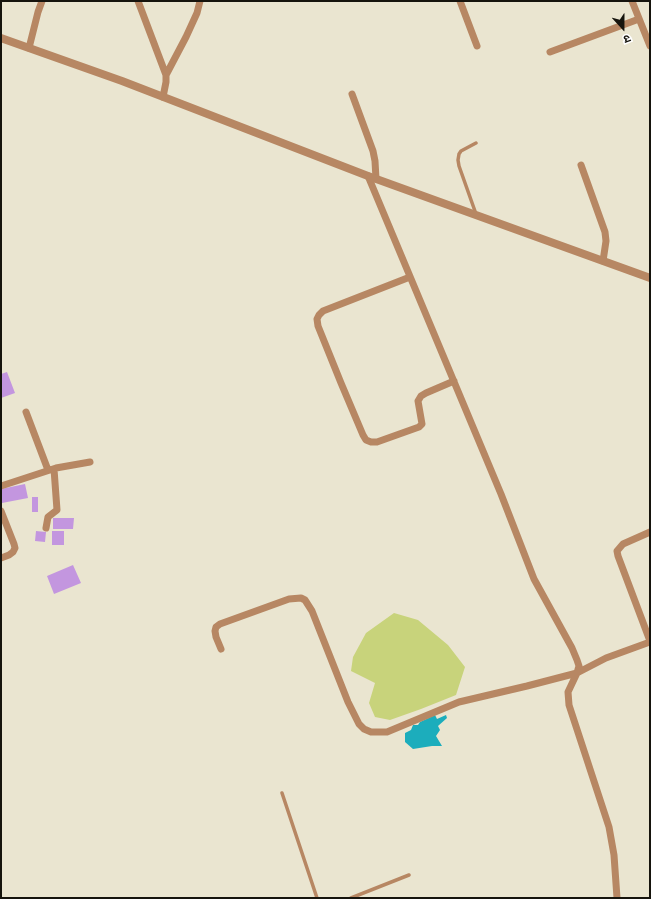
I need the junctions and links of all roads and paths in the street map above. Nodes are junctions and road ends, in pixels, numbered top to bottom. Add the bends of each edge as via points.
1 (42, 1) edge
2 (138, 1) edge
3 (200, 1) edge
4 (460, 1) edge
5 (632, 1) edge
6 (639, 19) junction
7 (648, 36) edge
8 (1, 38) edge
9 (477, 46) dead end
10 (650, 46) edge
11 (29, 48) junction
12 (550, 52) dead end
13 (166, 75) junction
14 (352, 94) dead end
15 (163, 97) junction
16 (476, 143) dead end
17 (581, 165) dead end
18 (372, 177) junction
19 (477, 215) junction
20 (604, 261) junction
21 (410, 278) junction
22 (650, 278) edge
23 (454, 381) junction
24 (26, 412) dead end
25 (90, 462) dead end
26 (51, 470) junction
27 (1, 486) edge
28 (1, 511) edge
29 (46, 528) dead end
30 (650, 532) edge
31 (1, 558) edge
32 (650, 641) edge
33 (221, 649) dead end
34 (577, 672) junction
35 (282, 793) dead end
36 (409, 875) dead end
37 (317, 898) edge
38 (351, 898) edge
39 (617, 898) edge

1 - 11 street
2 - 13 street
3 - 13 street via 192,25
4 - 9 street
5 - 6 street
6 - 7 street
6 - 12 street
7 - 10 street
8 - 11 street
11 - 15 street
13 - 15 street
14 - 18 street via 373,151
15 - 18 street
16 - 19 lane via 461,151 458,160
17 - 20 street via 605,232
18 - 19 street
18 - 21 street
19 - 20 street
20 - 22 street
21 - 23 street
21 - 23 street via 323,311 317,319 366,440 377,442 419,427 422,424 418,401 421,396
23 - 34 street via 534,579 572,648 579,666
24 - 26 street
25 - 26 street
26 - 27 street
26 - 29 street via 57,510 48,517
28 - 31 street via 15,548 9,555
30 - 32 street via 623,544 617,551
32 - 34 street
33 - 34 street via 215,631 220,624 290,599 305,600 312,611 348,702 360,724 371,732 387,732 459,702
34 - 39 street via 568,692 570,705 609,828
35 - 37 lane
36 - 38 lane

